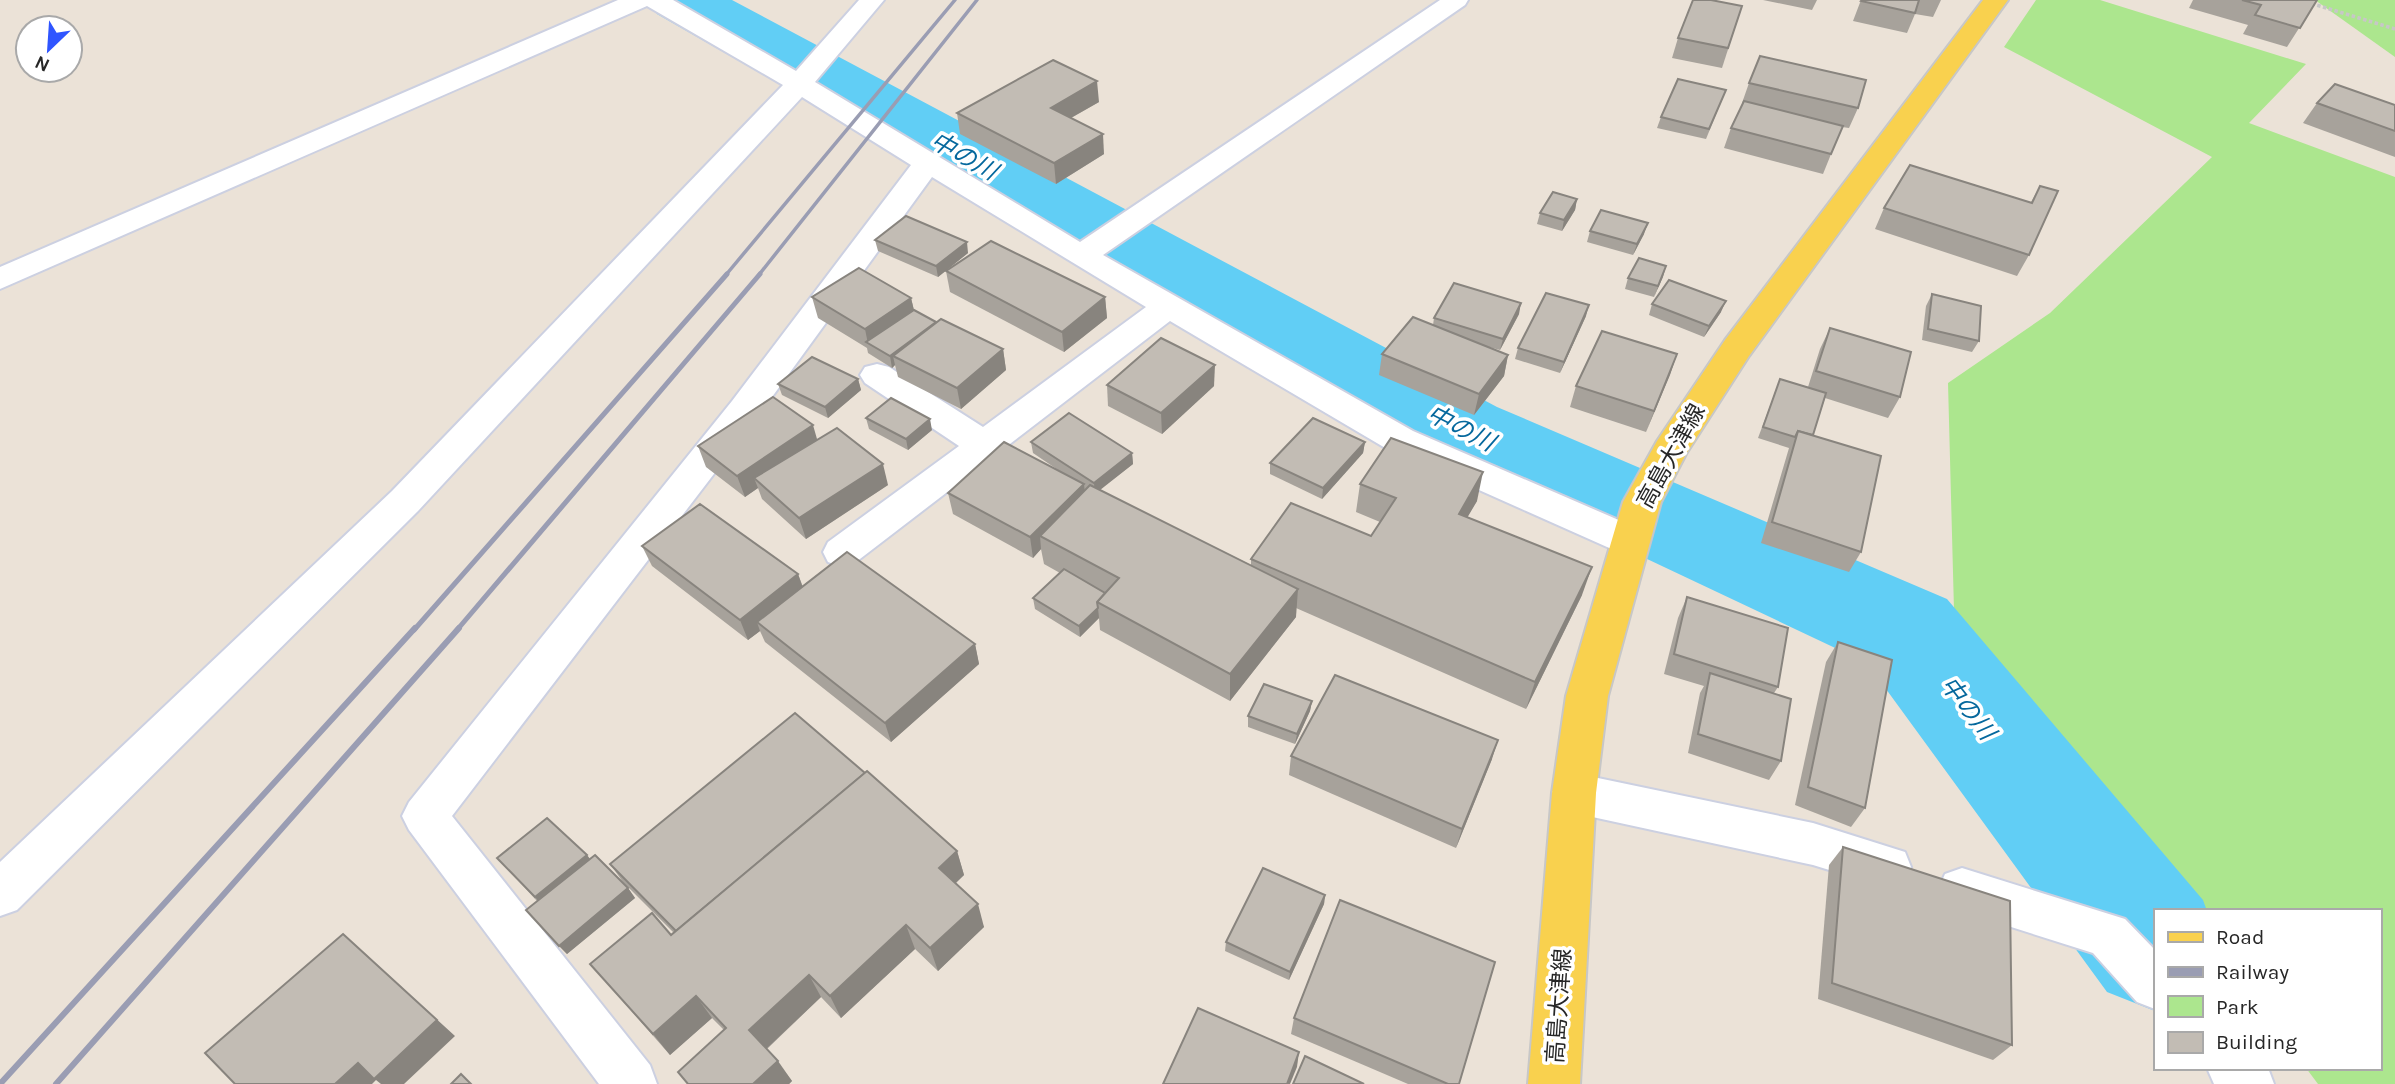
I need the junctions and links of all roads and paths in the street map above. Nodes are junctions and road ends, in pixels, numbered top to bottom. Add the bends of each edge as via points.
1 (639, 0) edge
2 (655, 0) edge
3 (872, 0) edge
4 (1456, 0) edge
5 (1996, 0) edge
6 (2300, 0) edge
7 (2395, 29) edge
8 (801, 85) junction
9 (928, 162) junction
10 (1081, 257) junction
11 (0, 279) edge
12 (1168, 307) junction
13 (877, 375) dead end
14 (984, 444) junction
15 (1635, 524) junction
16 (842, 552) edge
17 (1574, 793) junction
18 (0, 894) edge
19 (2154, 984) edge
20 (2235, 1070) edge
21 (631, 1084) edge
22 (1554, 1084) edge
23 (2248, 1084) edge

1 - 11 street
2 - 8 street
3 - 8 street
4 - 10 street
5 - 15 main road, 高島大津線 via 1737,348 1670,450
6 - 7 path
8 - 9 street
8 - 18 street via 404,501
9 - 10 street
9 - 21 street via 744,410 425,816
10 - 12 street
12 - 14 street
12 - 15 street via 1400,440
13 - 14 street
14 - 16 street
15 - 17 main road, 高島大津線 via 1587,696
17 - 19 street via 1813,844 2108,935
17 - 22 main road, 高島大津線
20 - 23 street

